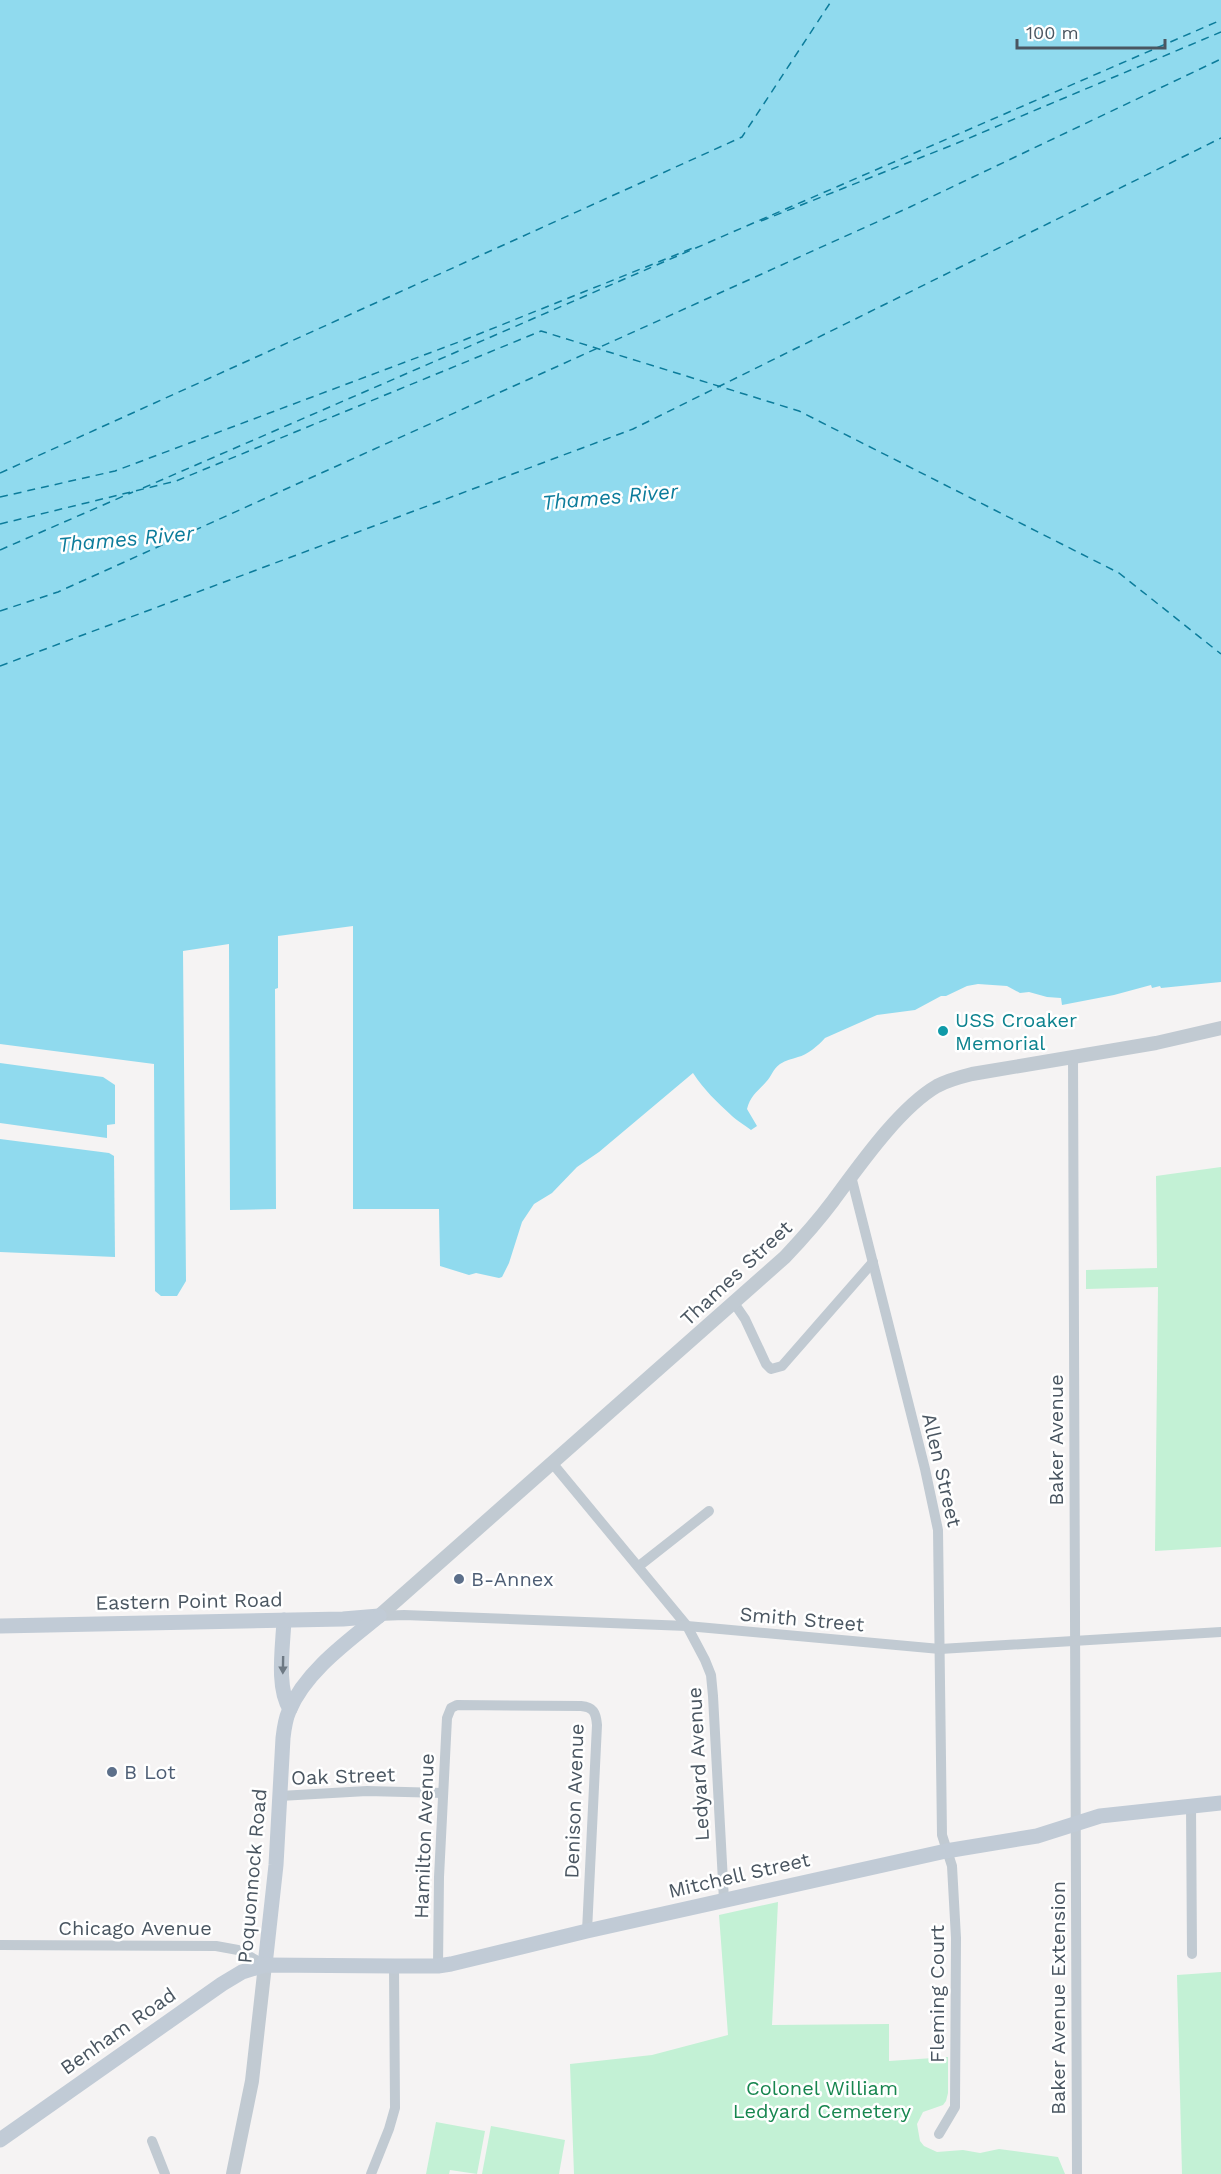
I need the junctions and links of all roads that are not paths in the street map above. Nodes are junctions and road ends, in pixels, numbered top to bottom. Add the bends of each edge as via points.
1 (1221, 1028) edge
2 (1072, 1057) junction
3 (851, 1176) junction
4 (873, 1262) junction
5 (734, 1303) junction
6 (553, 1464) junction
7 (708, 1511) dead end
8 (639, 1566) junction
9 (379, 1616) junction
10 (284, 1620) junction
11 (0, 1626) edge
12 (687, 1626) junction
13 (1221, 1632) edge
14 (1075, 1641) junction
15 (940, 1649) junction
16 (451, 1708) joint
17 (290, 1709) junction
18 (443, 1793) junction
19 (280, 1796) junction
20 (1221, 1803) edge
21 (1191, 1805) junction
22 (1076, 1823) junction
23 (946, 1851) junction
24 (724, 1900) junction
25 (586, 1931) junction
26 (0, 1945) edge
27 (1192, 1954) dead end
28 (265, 1965) junction
29 (394, 1966) junction
30 (438, 1966) junction
31 (939, 2134) dead end
32 (0, 2140) edge
33 (152, 2141) dead end
34 (165, 2174) edge
35 (233, 2174) edge
36 (371, 2174) edge
37 (1077, 2174) edge

1 - 2 street, Thames Street
2 - 3 street, Thames Street via 972,1074 943,1083 916,1101
2 - 14 street, Baker Avenue
3 - 4 street, Allen Street
3 - 5 street, Thames Street via 810,1230
4 - 5 street via 808,1339 776,1369 766,1364
4 - 15 street, Allen Street via 936,1515
5 - 6 street, Thames Street
6 - 8 street, Ledyard Avenue
6 - 9 street, Thames Street
7 - 8 street
8 - 12 street, Ledyard Avenue
9 - 10 main road, Eastern Point Road
9 - 12 street, Smith Street
9 - 17 main road, Poquonnock Road via 310,1678
10 - 11 main road, Eastern Point Road
10 -> 17 main road via 282,1682
12 - 15 street, Smith Street
12 - 24 street, Ledyard Avenue via 711,1675
13 - 14 street, Smith Street
14 - 15 street, Smith Street
14 - 22 street, Baker Avenue
15 - 23 street, Allen Street via 942,1835
16 - 18 street, Hamilton Avenue via 447,1718
16 - 25 street, Denison Avenue via 462,1704 581,1706 594,1711 597,1725
17 - 19 main road, Poquonnock Road via 283,1738
18 - 19 street, Oak Street via 367,1791
18 - 30 street, Hamilton Avenue
19 - 28 main road, Poquonnock Road
20 - 21 main road, Mitchell Street
21 - 22 main road, Mitchell Street via 1100,1816
21 - 27 street
22 - 23 main road, Mitchell Street via 1037,1836
22 - 37 street, Baker Avenue Extension
23 - 24 main road, Mitchell Street
23 - 31 street, Fleming Court via 952,1866 956,1938 955,2107
24 - 25 main road, Mitchell Street
25 - 30 main road, Mitchell Street
26 - 28 street, Chicago Avenue via 216,1946 238,1950
28 - 29 main road, Mitchell Street
28 - 32 main road, Benham Road via 222,1984
28 - 35 street, Poquonnock Road via 252,2081
29 - 30 main road, Mitchell Street
29 - 36 street via 395,2108
33 - 34 street

